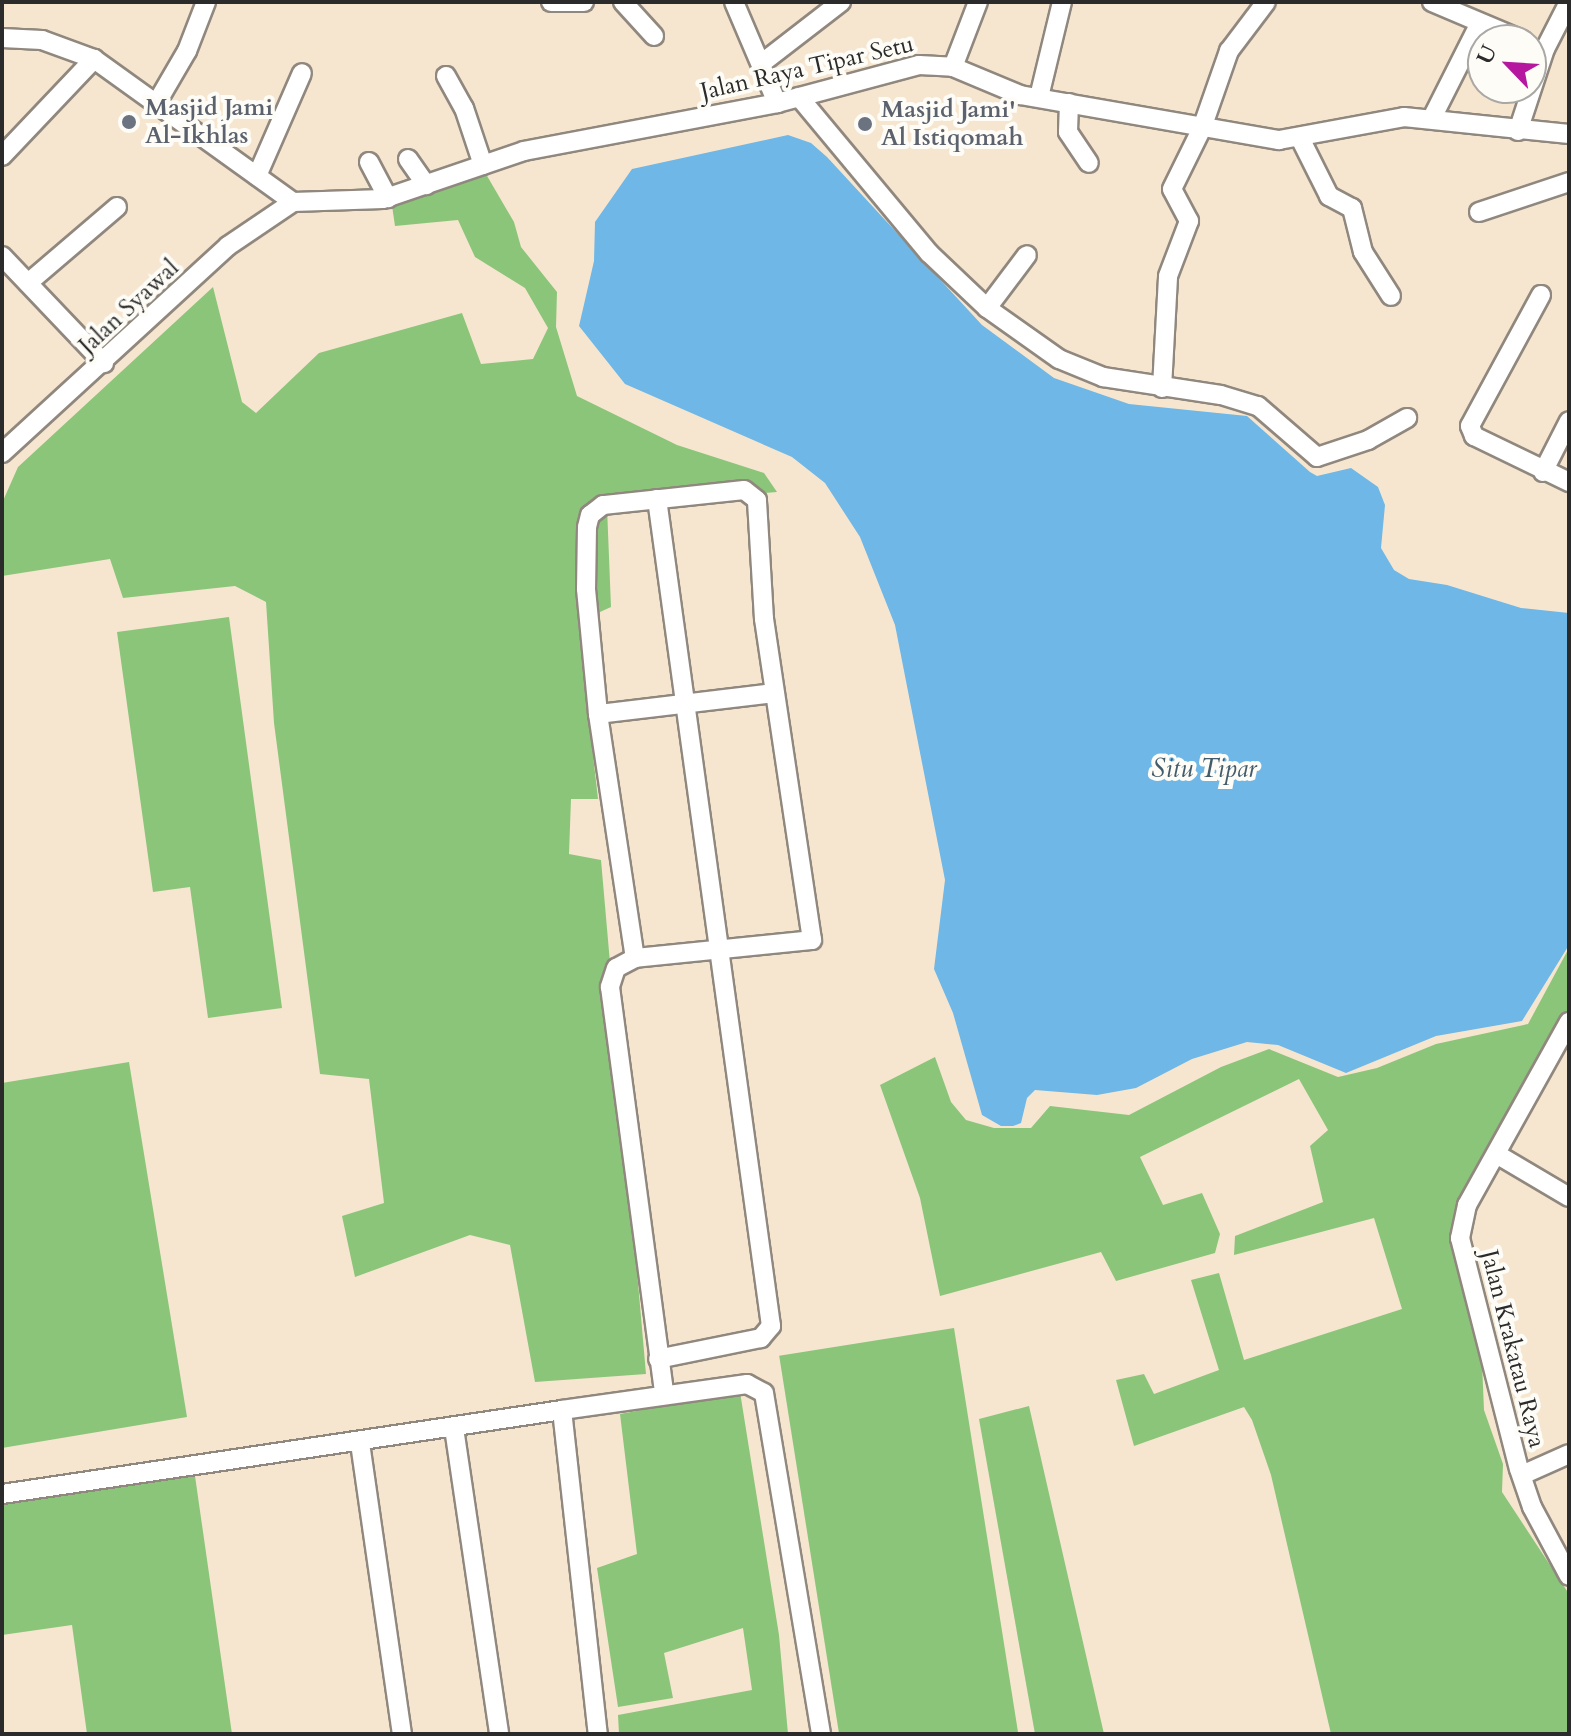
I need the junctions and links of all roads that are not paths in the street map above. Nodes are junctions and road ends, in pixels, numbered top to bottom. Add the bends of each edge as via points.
1 (206, 2) edge
2 (551, 2) edge
3 (584, 2) edge
4 (623, 2) edge
5 (734, 2) edge
6 (841, 2) edge
7 (978, 2) edge
8 (1062, 2) edge
9 (1266, 2) edge
10 (1432, 2) edge
11 (1569, 2) edge
12 (1480, 23) joint
13 (1547, 33) edge
14 (654, 36) dead end
15 (2, 38) edge
16 (94, 59) junction
17 (762, 63) junction
18 (953, 67) junction
19 (302, 73) dead end
20 (446, 76) dead end
21 (799, 97) junction
22 (1039, 97) junction
23 (777, 103) junction
24 (1069, 103) junction
25 (156, 104) junction
26 (1524, 104) edge
27 (1432, 118) junction
28 (1202, 128) junction
29 (1518, 131) junction
30 (1569, 134) edge
31 (1301, 140) junction
32 (2, 156) edge
33 (408, 159) dead end
34 (369, 162) dead end
35 (1089, 163) dead end
36 (483, 165) junction
37 (257, 176) junction
38 (1569, 182) edge
39 (426, 185) junction
40 (388, 198) junction
41 (293, 202) junction
42 (117, 207) dead end
43 (1479, 212) dead end
44 (1027, 255) dead end
45 (2, 256) edge
46 (28, 283) junction
47 (1541, 295) dead end
48 (1391, 296) dead end
49 (987, 308) junction
50 (104, 363) junction
51 (1162, 388) junction
52 (1407, 418) dead end
53 (1569, 421) edge
54 (2, 453) edge
55 (1543, 472) junction
56 (1569, 482) edge
57 (657, 499) junction
58 (774, 693) junction
59 (687, 702) junction
60 (598, 714) junction
61 (719, 953) junction
62 (635, 958) junction
63 (1569, 1022) edge
64 (1498, 1155) junction
65 (1569, 1197) edge
66 (658, 1359) junction
67 (664, 1394) junction
68 (562, 1410) junction
69 (454, 1428) junction
70 (360, 1443) junction
71 (1569, 1454) edge
72 (1522, 1475) junction
73 (2, 1494) edge
74 (1569, 1576) edge
75 (402, 1734) edge
76 (499, 1734) edge
77 (598, 1734) edge
78 (821, 1734) edge

1 - 25 street via 187,51
2 - 3 street
4 - 14 street
5 - 17 street
6 - 17 street
7 - 18 street
8 - 22 street
9 - 28 street via 1229,51
10 - 12 street
11 - 13 street
12 - 27 street
15 - 16 street via 42,40
16 - 25 street
16 - 32 street
17 - 23 street
18 - 21 street, Jalan Raya Tipar Setu via 906,66
18 - 22 street, Jalan Raya Tipar Setu via 1006,91
19 - 37 street
20 - 36 street via 464,108
21 - 23 street, Jalan Raya Tipar Setu
21 - 49 street via 910,232
22 - 24 street, Jalan Raya Tipar Setu
23 - 36 street, Jalan Raya Tipar Setu via 546,146
24 - 28 street, Jalan Raya Tipar Setu
24 - 35 street via 1068,132
25 - 37 street
26 - 29 street
27 - 29 street, Jalan Raya Tipar Setu
27 - 31 street, Jalan Raya Tipar Setu via 1404,117
28 - 31 street, Jalan Raya Tipar Setu
28 - 51 street via 1172,189 1189,221 1168,276
29 - 30 street, Jalan Raya Tipar Setu
31 - 48 street via 1329,196 1352,208 1363,252
33 - 39 street
34 - 40 street
36 - 39 street, Jalan Raya Tipar Setu
37 - 41 street
38 - 43 street
39 - 40 street, Jalan Raya Tipar Setu
40 - 41 street, Jalan Raya Tipar Setu
41 - 50 street, Jalan Syawal via 228,246
42 - 46 street
44 - 49 street
45 - 46 street
46 - 50 street
47 - 55 street via 1470,426 1474,436
49 - 51 street via 1059,359 1103,377
50 - 54 street, Jalan Syawal
51 - 52 street via 1258,406 1317,457 1368,440
53 - 55 street
55 - 56 street
57 - 58 street via 744,490 755,496
57 - 59 street
57 - 60 street via 603,505 588,520 586,589
58 - 59 street
58 - 61 street via 812,940
59 - 60 street
59 - 61 street
60 - 62 street
61 - 62 street
61 - 66 street via 771,1326 761,1338
62 - 66 street via 616,968 610,987
63 - 64 street, Jalan Krakatau Raya
64 - 65 street
64 - 72 street, Jalan Krakatau Raya via 1467,1205 1460,1238
66 - 67 street
67 - 68 street
67 - 78 street via 747,1384 767,1398
68 - 69 street
68 - 77 street
69 - 70 street
69 - 76 street
70 - 73 street
70 - 75 street
71 - 72 street
72 - 74 street, Jalan Krakatau Raya via 1532,1507

